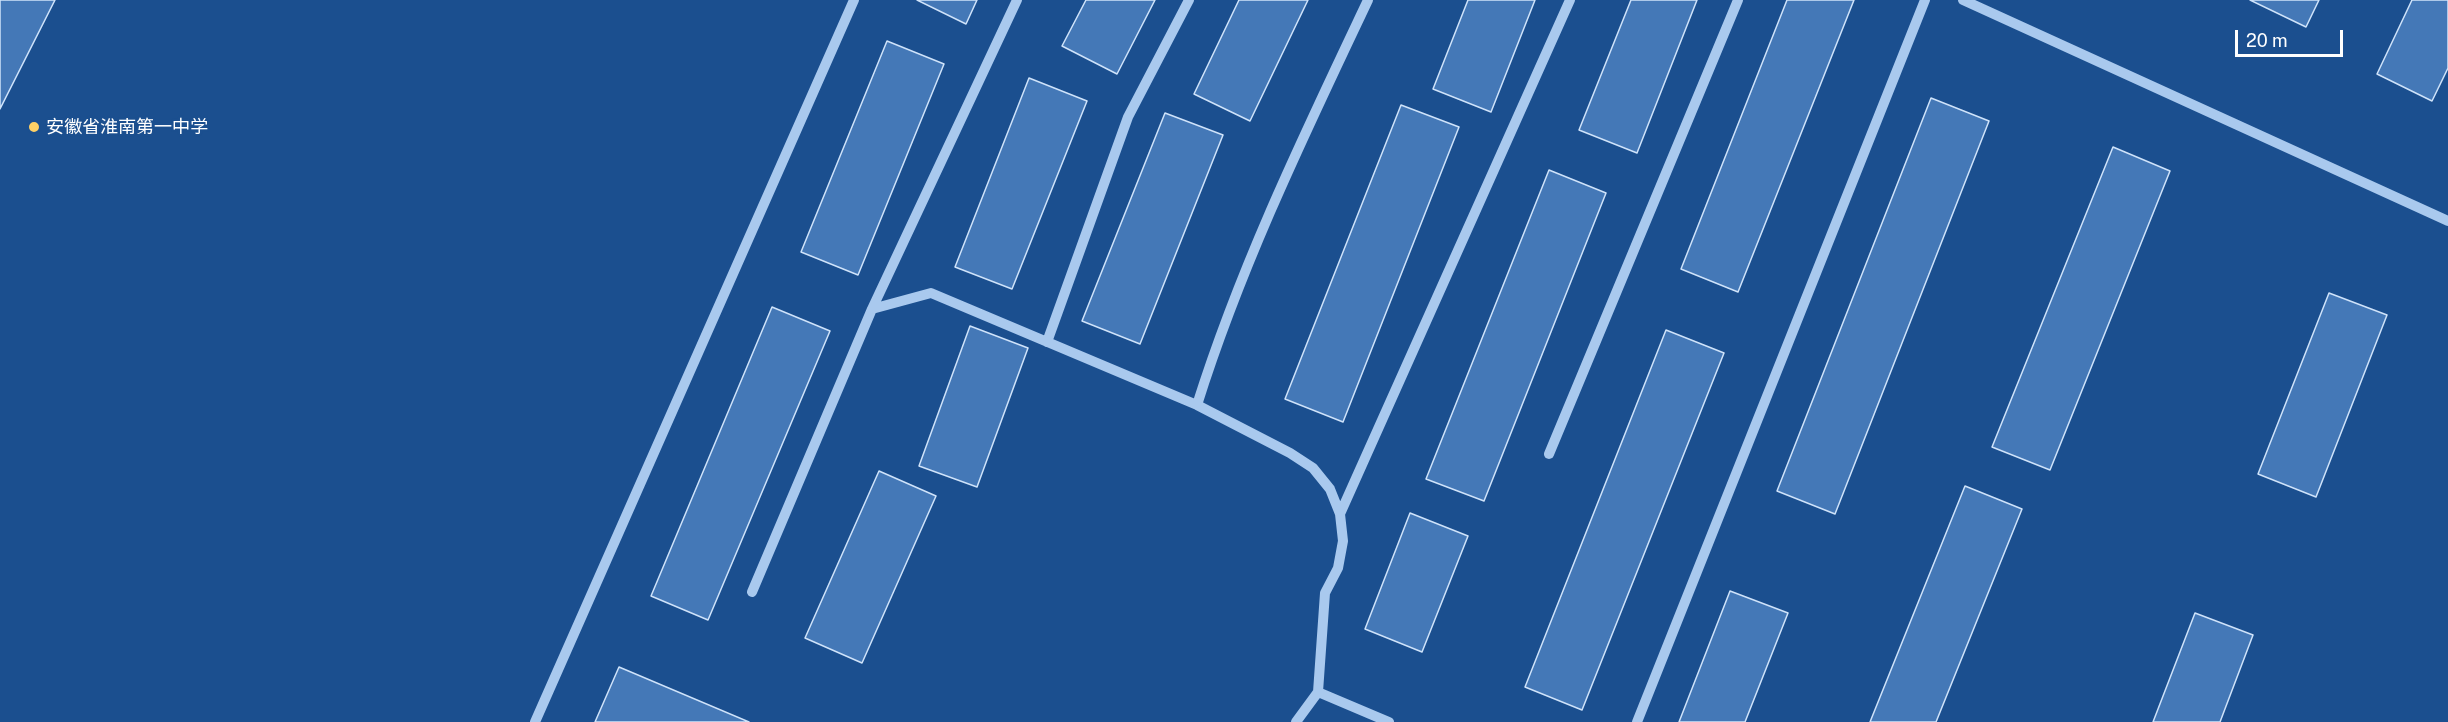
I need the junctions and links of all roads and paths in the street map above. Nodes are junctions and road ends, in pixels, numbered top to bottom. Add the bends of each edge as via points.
1 (854, 0) edge
2 (1017, 0) edge
3 (1188, 0) edge
4 (1368, 0) edge
5 (1570, 0) edge
6 (1738, 0) edge
7 (1925, 0) edge
8 (1963, 0) edge
9 (2448, 221) edge
10 (872, 309) junction
11 (1047, 342) junction
12 (1197, 405) junction
13 (1549, 454) dead end
14 (1340, 514) junction
15 (752, 592) dead end
16 (1318, 692) junction
17 (536, 722) edge
18 (1296, 722) edge
19 (1389, 722) edge
20 (1637, 722) edge

1 - 17 street
2 - 10 street
3 - 11 street via 1128,117
4 - 12 street via 1289,164 1220,330
5 - 14 street
6 - 13 street
7 - 20 street
8 - 9 street
10 - 11 street via 931,293
10 - 15 street
11 - 12 street
12 - 14 street via 1312,468 1330,489
14 - 16 street via 1343,541 1338,568 1325,593
16 - 18 street
16 - 19 street

